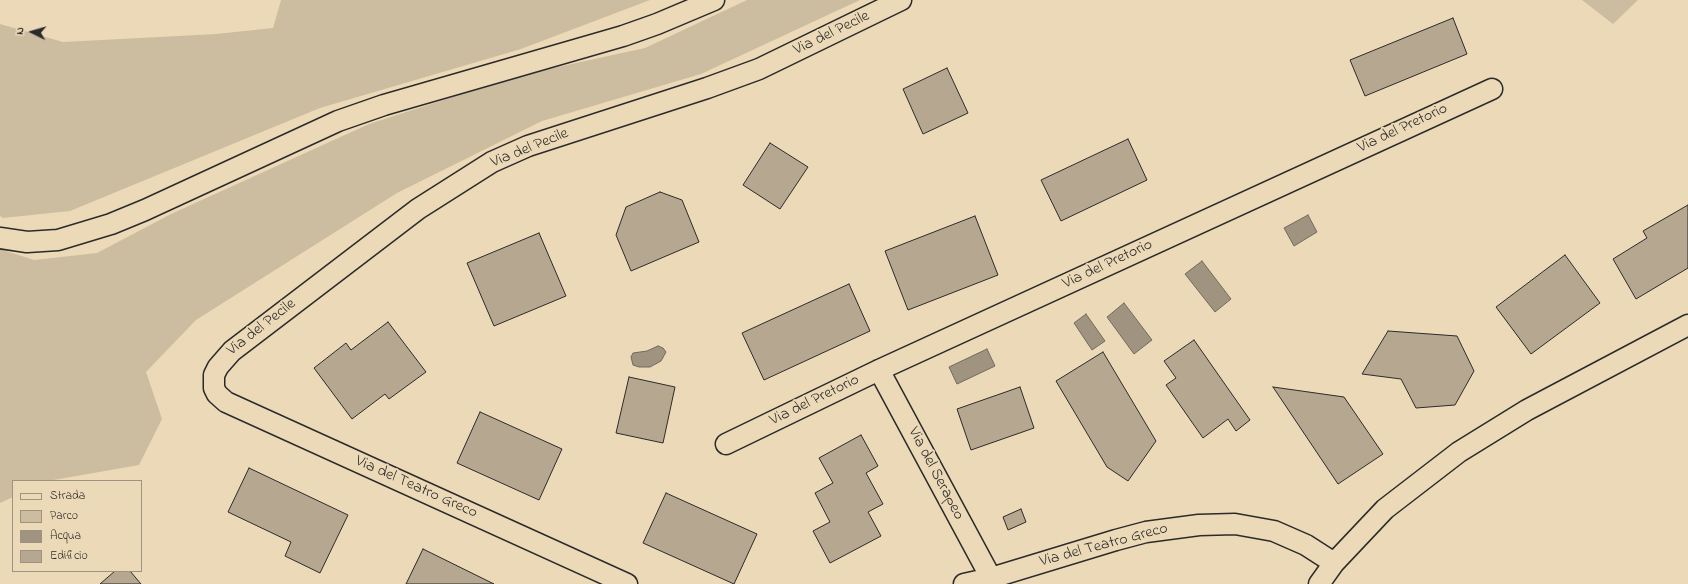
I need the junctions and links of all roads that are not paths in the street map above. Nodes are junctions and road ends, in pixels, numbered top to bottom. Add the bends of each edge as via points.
1 (714, 0) edge
2 (901, 0) edge
3 (1492, 89) dead end
4 (0, 238) edge
5 (1688, 325) edge
6 (879, 370) junction
7 (214, 383) joint
8 (726, 444) dead end
9 (1334, 563) junction
10 (991, 578) junction
11 (627, 584) edge
12 (964, 584) edge
13 (1319, 584) edge

1 - 4 street via 618,38 378,107 338,121 111,224 58,240 27,242
2 - 7 street, Via del Pecile via 759,69 528,146 492,162 418,209 232,351 218,367
3 - 6 street, Via del Pretorio
5 - 9 street via 1534,407 1459,452 1385,509
6 - 8 street, Via del Pretorio
6 - 10 street, Via del Serapeo
7 - 11 street, Via del Teatro Greco via 217,394 230,404
9 - 10 street, Via del Teatro Greco via 1306,545 1274,531 1236,524 1210,524 1139,534
9 - 13 street
10 - 12 street, Via del Teatro Greco

